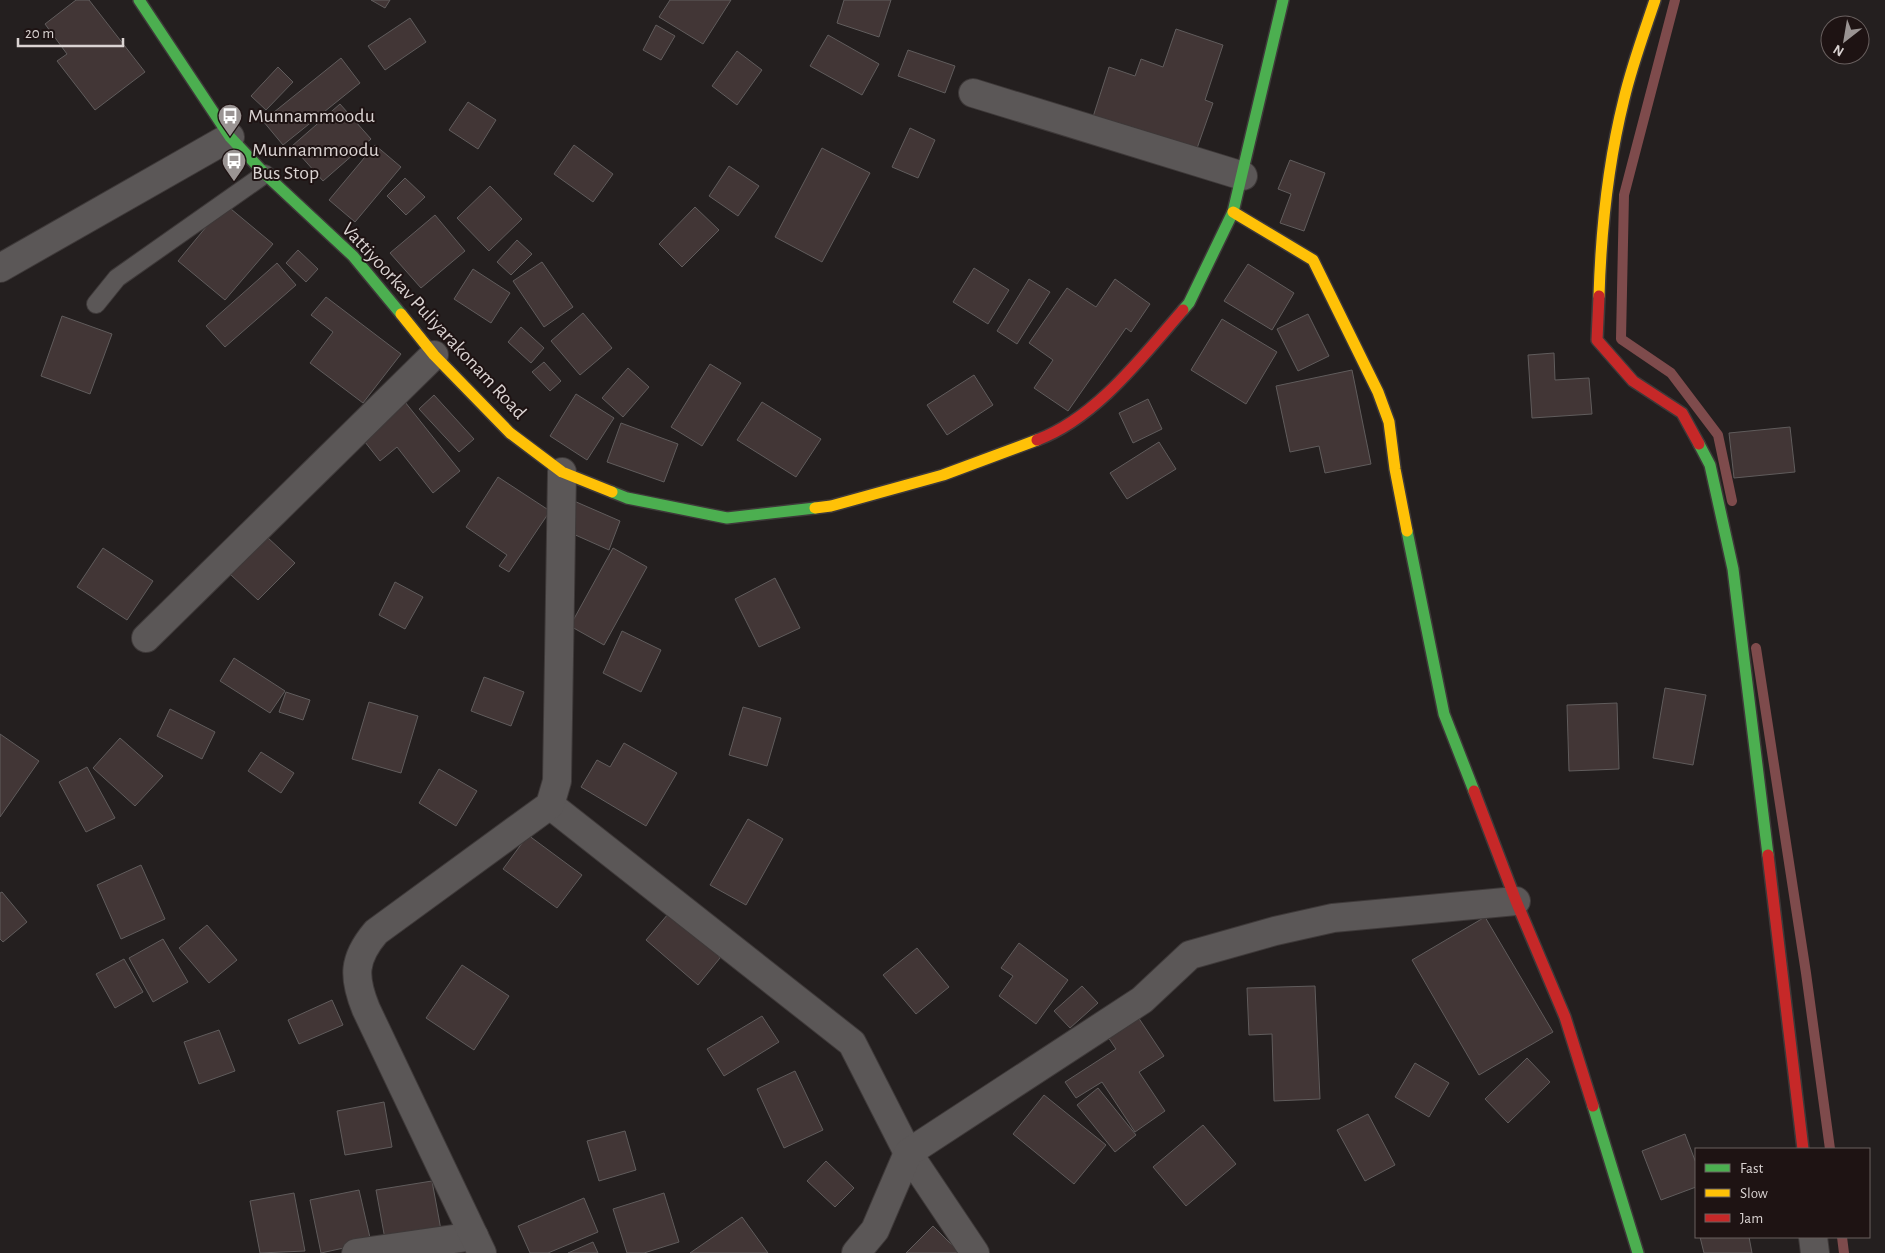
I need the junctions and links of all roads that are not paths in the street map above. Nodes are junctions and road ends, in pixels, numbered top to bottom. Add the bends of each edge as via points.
1 (139, 0) edge
2 (1283, 0) edge
3 (1655, 0) edge
4 (973, 93) dead end
5 (230, 137) junction
6 (265, 174) junction
7 (1243, 176) junction
8 (1233, 212) junction
9 (0, 268) edge
10 (96, 304) dead end
11 (434, 355) junction
12 (562, 472) junction
13 (146, 638) dead end
14 (550, 804) junction
15 (1516, 901) junction
16 (1803, 1148) edge
17 (908, 1153) junction
18 (1814, 1238) edge
19 (478, 1245) edge
20 (356, 1253) edge
21 (856, 1253) edge
22 (974, 1253) edge
23 (1638, 1253) edge
24 (1815, 1253) edge

1 - 5 street, Vattiyoorkav Puliyarakonam Road
2 - 7 street, Vattiyoorkav Puliyarakonam Road
3 - 16 street via 1624,97 1608,175 1598,271 1597,340 1632,380 1682,413 1710,465 1733,569
4 - 7 street
5 - 6 street, Vattiyoorkav Puliyarakonam Road
5 - 9 street
6 - 10 lane via 117,278
6 - 11 street, Vattiyoorkav Puliyarakonam Road via 353,256
7 - 8 street, Vattiyoorkav Puliyarakonam Road
8 - 12 street, Vattiyoorkav Puliyarakonam Road via 1189,303 1117,387 1054,434 943,474 831,506 727,518 627,498
8 - 15 street via 1313,260 1378,392 1389,422 1394,469 1444,714
11 - 12 street, Vattiyoorkav Puliyarakonam Road via 510,433
11 - 13 street
12 - 14 street via 557,781
14 - 17 street via 852,1042
14 - 19 street via 376,932 356,971 358,990 366,1009
15 - 17 street via 1333,918 1190,955 1142,1000
15 - 23 street via 1565,1018
17 - 21 street via 875,1230
17 - 22 street
18 - 24 street
19 - 20 street

